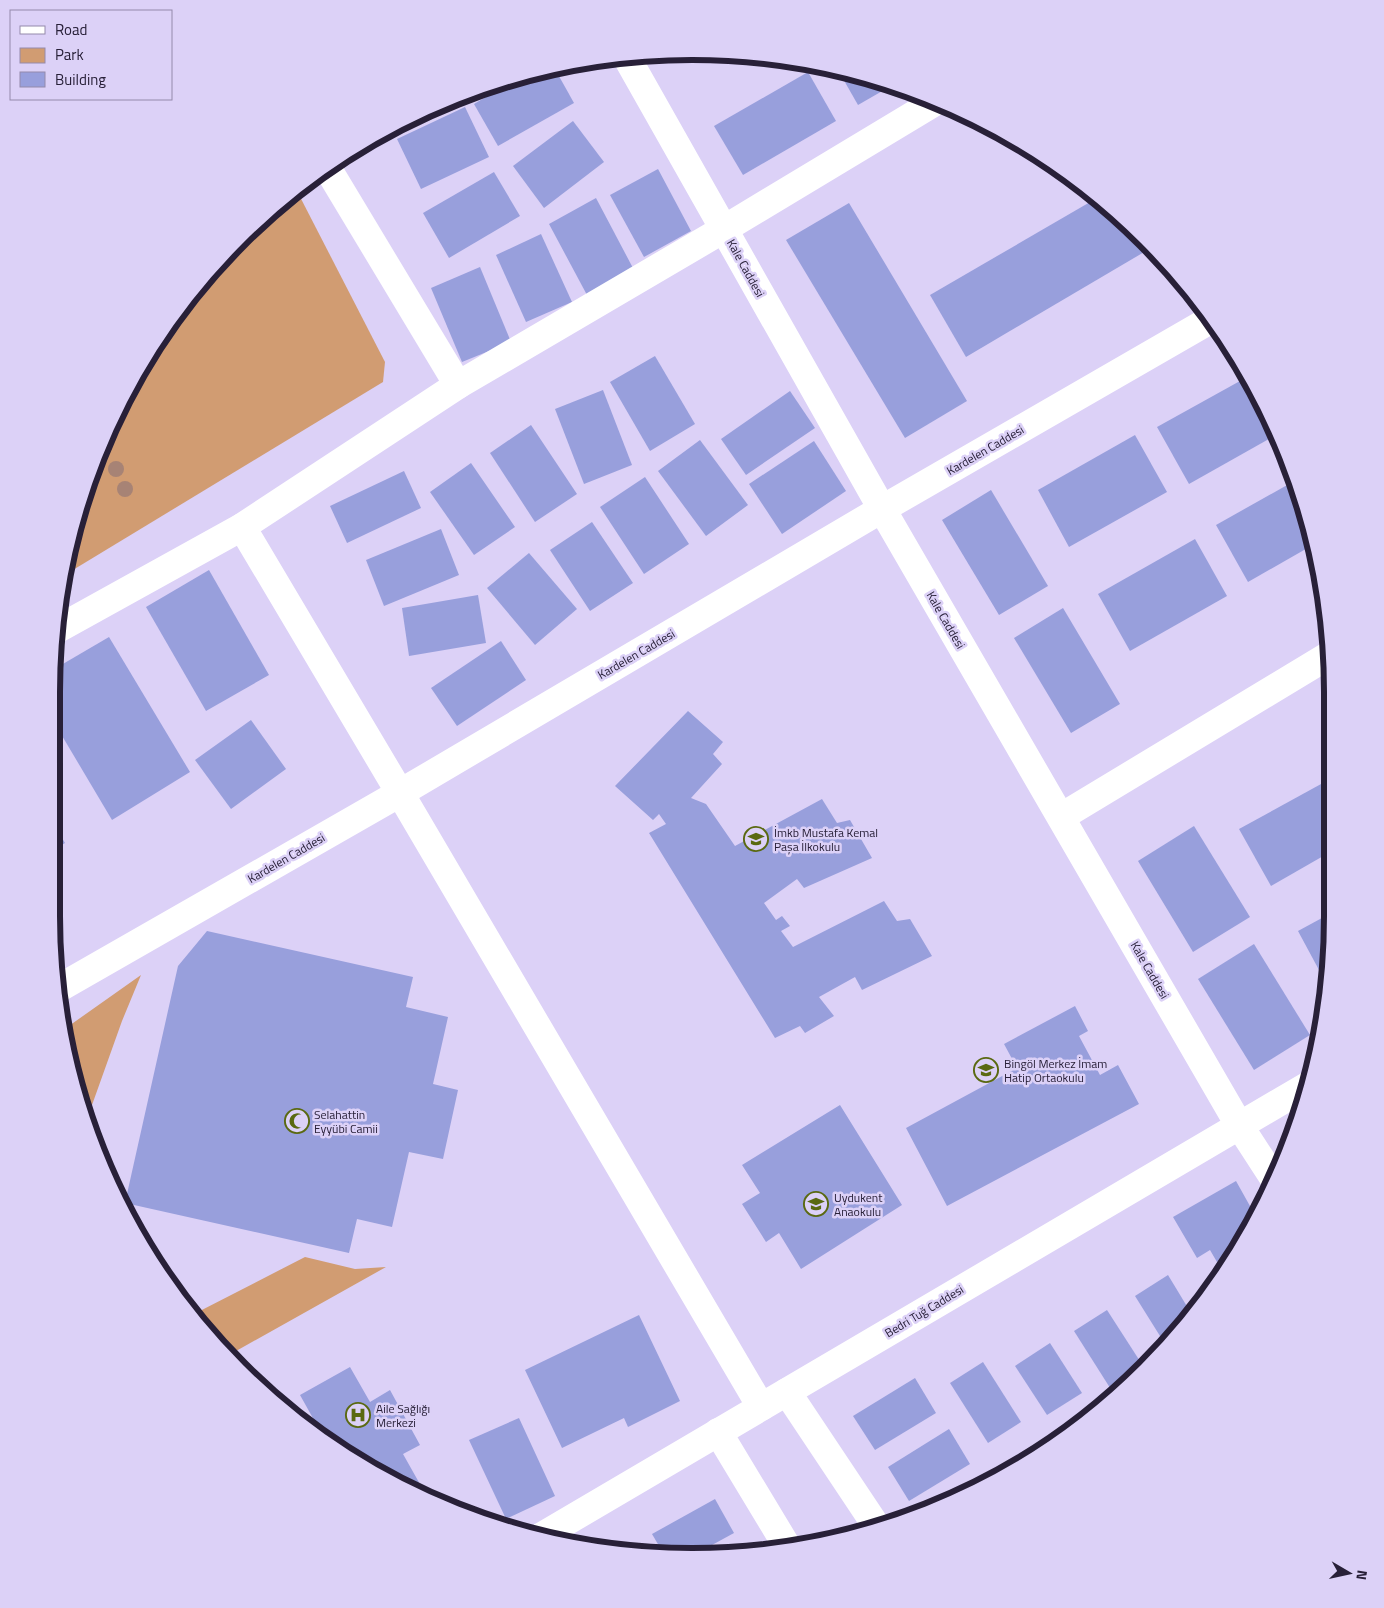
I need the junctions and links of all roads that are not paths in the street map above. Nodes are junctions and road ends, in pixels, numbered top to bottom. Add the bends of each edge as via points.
1 (630, 63) edge
2 (928, 106) edge
3 (331, 174) edge
4 (724, 229) junction
5 (1204, 323) edge
6 (458, 385) junction
7 (882, 509) junction
8 (242, 527) junction
9 (63, 626) edge
10 (1323, 659) edge
11 (400, 793) junction
12 (1061, 817) junction
13 (64, 985) edge
14 (1299, 1091) edge
15 (1239, 1125) junction
16 (1270, 1172) edge
17 (787, 1392) junction
18 (761, 1407) junction
19 (718, 1432) junction
20 (873, 1521) edge
21 (550, 1531) edge
22 (784, 1541) edge

1 - 4 street, Kale Caddesi
2 - 4 street
3 - 6 street
4 - 6 street
4 - 7 street, Kale Caddesi
5 - 7 street, Kardelen Caddesi
6 - 8 street
7 - 11 street, Kardelen Caddesi
7 - 12 street, Kale Caddesi
8 - 9 street
8 - 11 street
10 - 12 street
11 - 13 street, Kardelen Caddesi
11 - 18 street
12 - 15 street, Kale Caddesi
14 - 15 street, Bedri Tuğ Caddesi
15 - 16 street, Kale Caddesi
15 - 17 street, Bedri Tuğ Caddesi
17 - 18 street, Bedri Tuğ Caddesi
17 - 20 street
18 - 19 street, Bedri Tuğ Caddesi
19 - 21 street, Bedri Tuğ Caddesi
19 - 22 street

